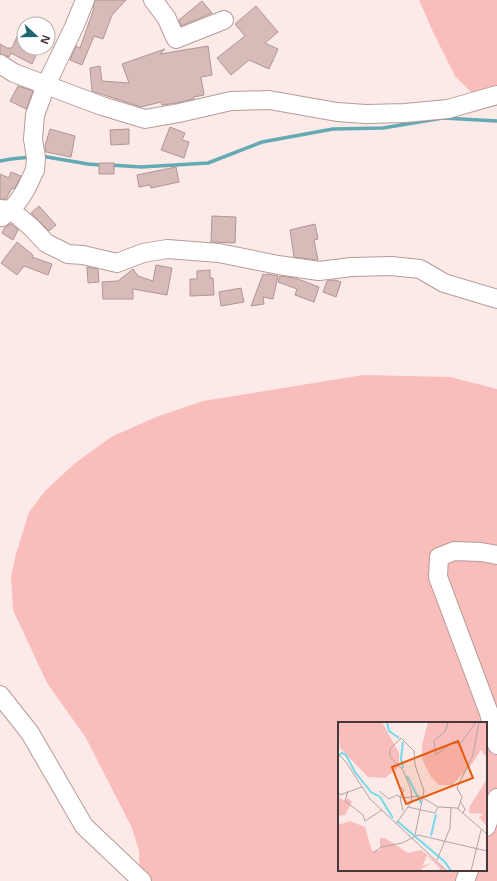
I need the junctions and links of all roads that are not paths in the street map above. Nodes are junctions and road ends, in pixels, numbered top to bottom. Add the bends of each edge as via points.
1 (85, 0) edge
2 (153, 0) edge
3 (224, 20) dead end
4 (0, 64) edge
5 (46, 85) junction
6 (497, 95) edge
7 (4, 212) edge
8 (497, 299) edge
9 (497, 555) edge
10 (0, 695) edge
11 (497, 745) edge
12 (497, 798) edge
13 (487, 824) edge
14 (470, 871) edge
15 (142, 881) edge
16 (465, 881) edge

1 - 5 street
2 - 3 street via 166,17 176,40
4 - 5 street via 14,73
5 - 6 street via 145,119 179,114 231,101 269,100 337,112 405,114 448,109
5 - 7 street via 35,115 34,170 26,189
7 - 8 street via 31,227 46,243 68,254 117,263 143,253 167,249 219,253 319,271 391,266 420,269 444,283
9 - 11 street via 454,551 439,557 438,577 489,713
10 - 15 street via 30,734 84,826
12 - 13 street
14 - 16 street

